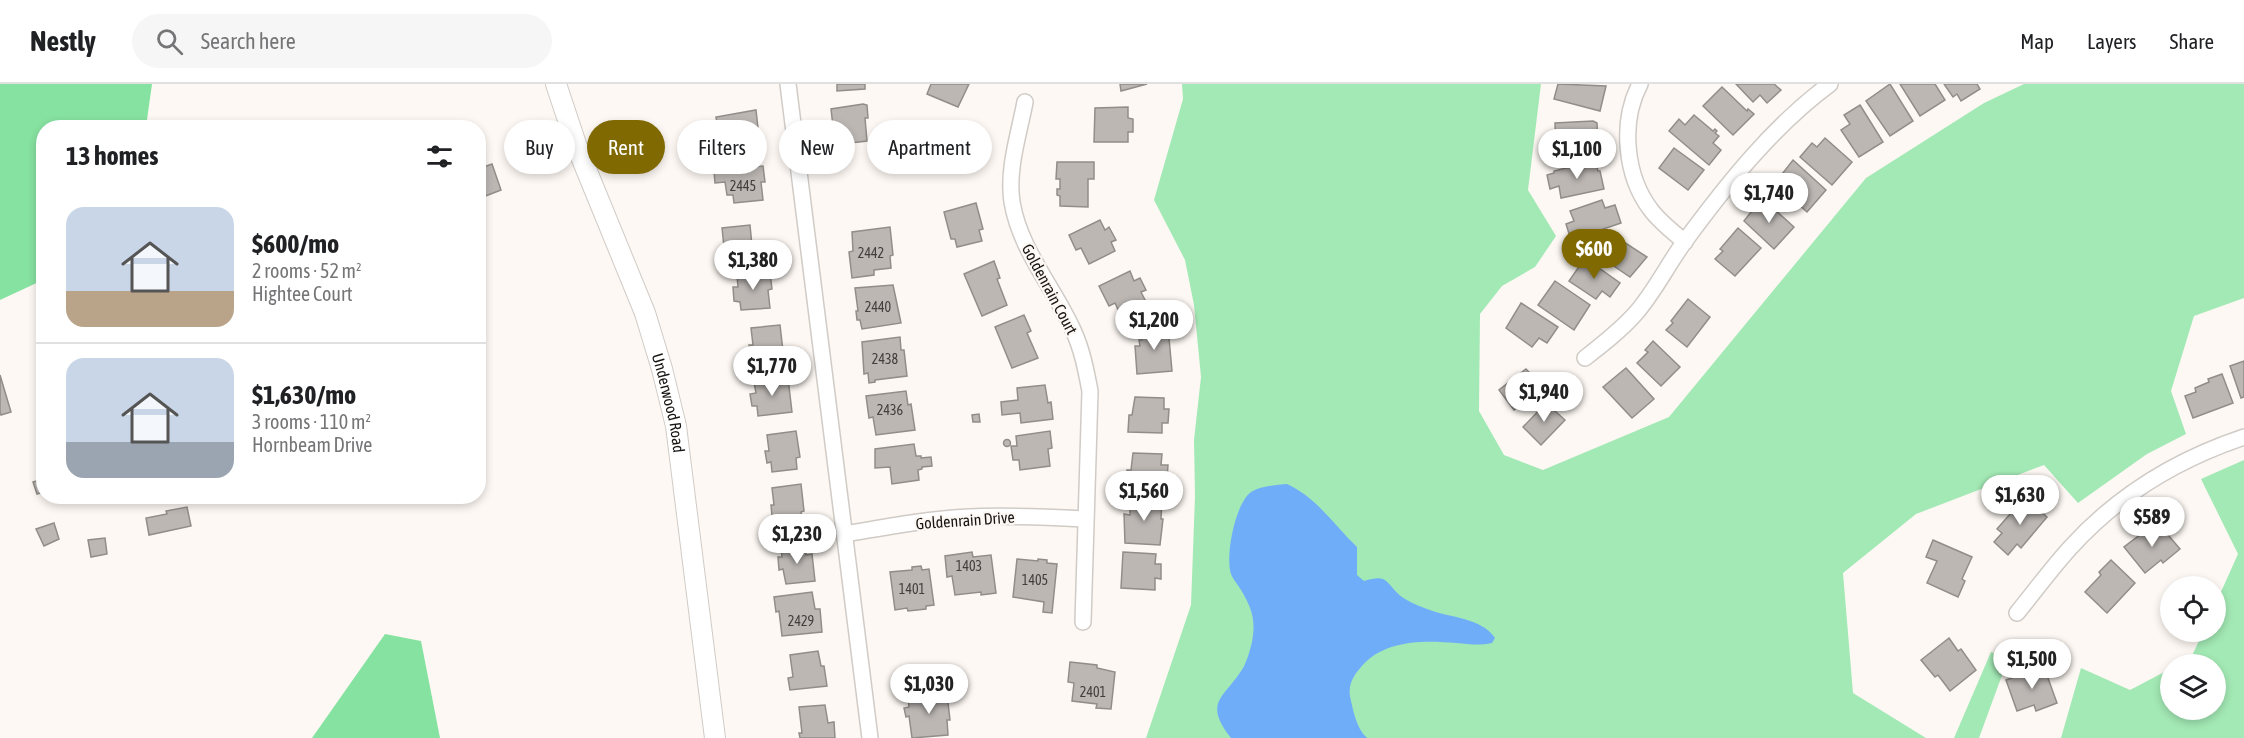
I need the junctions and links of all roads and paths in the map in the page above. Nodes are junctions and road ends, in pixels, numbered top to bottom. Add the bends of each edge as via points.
1 (556, 84) edge
2 (788, 84) edge
3 (1640, 84) edge
4 (1830, 84) edge
5 (1025, 102) dead end
6 (1685, 242) junction
7 (1585, 358) dead end
8 (2244, 437) edge
9 (1085, 519) junction
10 (845, 534) junction
11 (2017, 613) dead end
12 (1083, 622) dead end
13 (715, 738) edge
14 (870, 738) edge

1 - 13 street, Underwood Road via 577,147 645,314 676,426
2 - 10 street
3 - 6 street via 1628,130 1633,177 1651,209
4 - 6 street via 1751,158
5 - 9 street, Goldenrain Court via 1010,175 1012,201 1030,255 1062,307 1083,357 1090,391
6 - 7 street via 1637,312
8 - 11 street via 2194,456 2122,500 2070,547
9 - 10 street, Goldenrain Drive via 968,517
9 - 12 street, Goldenrain Court
10 - 14 street

